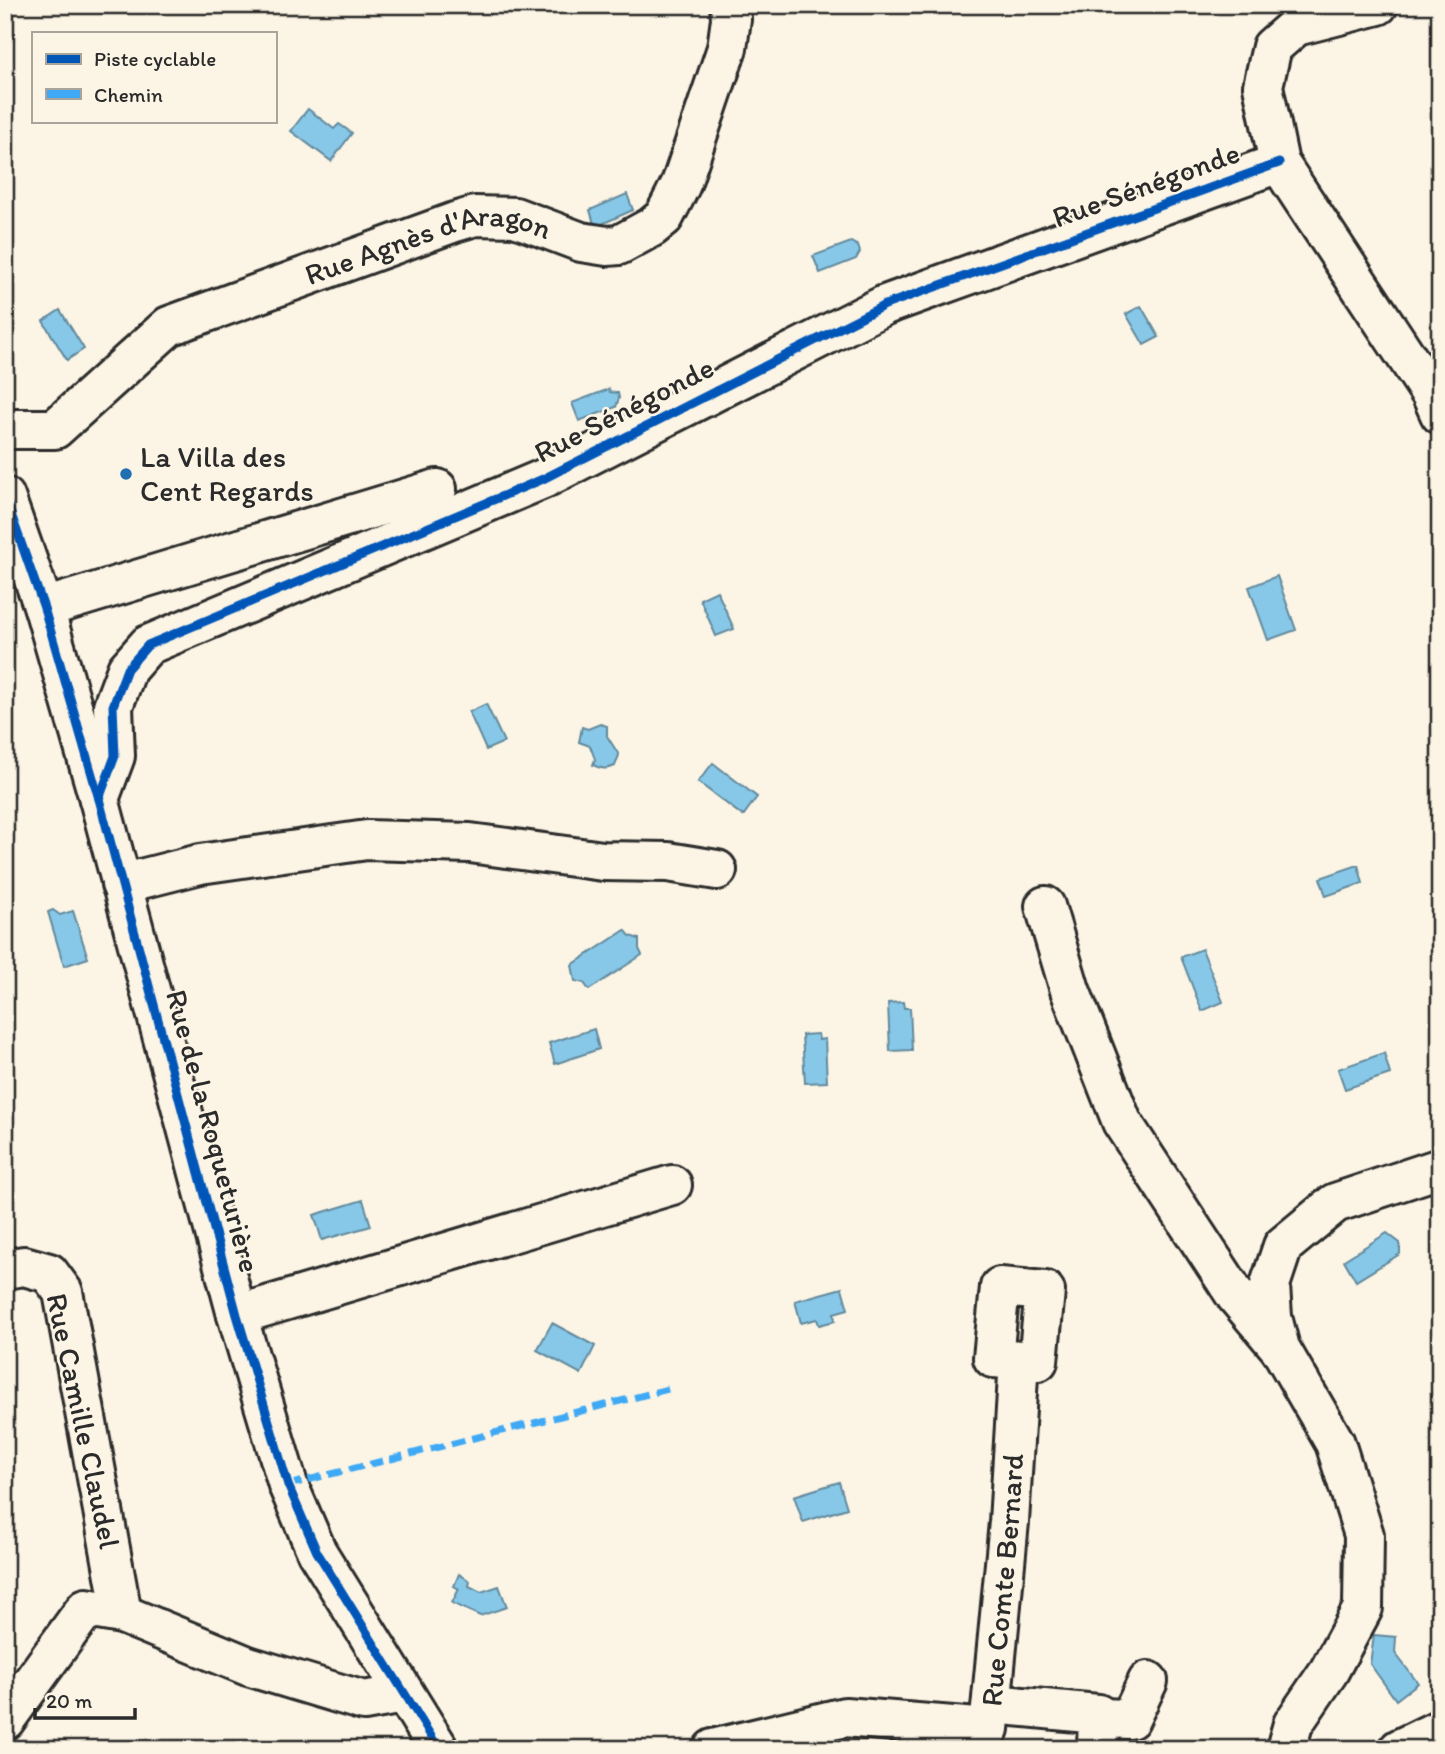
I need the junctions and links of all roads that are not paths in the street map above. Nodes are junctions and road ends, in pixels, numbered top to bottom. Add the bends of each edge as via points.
1 (730, 5) edge
2 (1378, 5) edge
3 (1279, 163) junction
4 (1440, 414) edge
5 (5, 429) edge
6 (437, 489) dead end
7 (5, 497) edge
8 (44, 608) junction
9 (99, 799) junction
10 (717, 870) dead end
11 (121, 884) junction
12 (1045, 906) dead end
13 (1440, 1168) edge
14 (672, 1185) dead end
15 (5, 1269) edge
16 (237, 1315) junction
17 (1280, 1348) junction
18 (1018, 1360) dead end
19 (122, 1614) junction
20 (1148, 1681) dead end
21 (403, 1694) junction
22 (5, 1720) edge
23 (989, 1728) edge
24 (1440, 1729) edge
25 (1098, 1733) edge
26 (439, 1749) edge
27 (713, 1749) edge
28 (1286, 1749) edge
29 (1399, 1749) edge

1 - 5 street, Rue Agnès d'Aragon via 727,48 681,184 664,217 640,235 607,246 573,240 515,217 475,216 455,222 169,326 55,429
2 - 3 street via 1296,26 1272,47 1263,86
3 - 4 street
3 - 9 street, Rue Sénégonde via 885,305 543,479 148,646 127,669 113,706 116,757
6 - 8 street
7 - 8 street, Rue de la Roqueturière
8 - 9 street, Rue de la Roqueturière
9 - 11 street, Rue de la Roqueturière
10 - 11 street via 470,843 367,841 200,864
11 - 16 street, Rue de la Roqueturière
12 - 17 street via 1070,990 1122,1122 1236,1296
13 - 17 street via 1335,1203 1283,1247 1270,1284
14 - 16 street
15 - 19 street, Rue Camille Claudel via 23,1266 49,1273 63,1292
16 - 21 street, Rue de la Roqueturière via 288,1485 317,1552
17 - 28 street via 1335,1443 1364,1535 1365,1556 1363,1608 1293,1724
18 - 23 street, Rue Comte Bernard via 1009,1521
19 - 21 street via 248,1666 364,1701
19 - 22 street via 86,1608
20 - 25 street via 1130,1719
21 - 26 street, Rue de la Roqueturière
23 - 25 street via 1098,1714
23 - 27 street, Rue Comte Bernard via 845,1717
24 - 29 street

